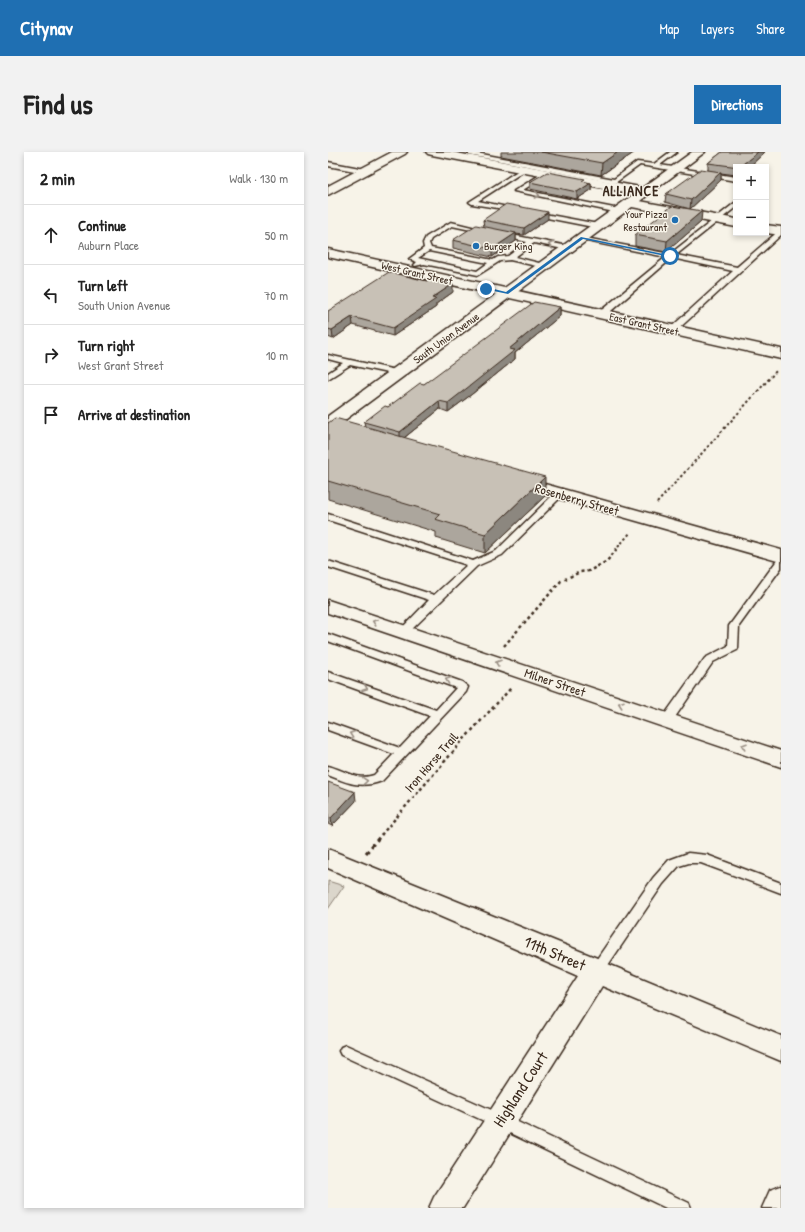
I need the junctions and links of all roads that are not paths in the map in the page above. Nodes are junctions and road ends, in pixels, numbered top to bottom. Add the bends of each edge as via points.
1 (401, 152) edge
2 (432, 152) edge
3 (674, 152) edge
4 (699, 152) edge
5 (470, 155) edge
6 (328, 164) edge
7 (655, 166) junction
8 (524, 169) junction
9 (676, 169) junction
10 (365, 171) junction
11 (545, 173) junction
12 (733, 179) edge
13 (598, 180) junction
14 (328, 191) edge
15 (644, 192) junction
16 (733, 206) edge
17 (624, 207) junction
18 (718, 219) junction
19 (733, 222) edge
20 (598, 226) junction
21 (769, 229) edge
22 (781, 231) edge
23 (582, 238) junction
24 (533, 241) junction
25 (568, 248) junction
26 (428, 249) junction
27 (328, 253) edge
28 (670, 256) junction
29 (510, 258) junction
30 (423, 262) junction
31 (494, 262) junction
32 (544, 266) junction
33 (738, 270) junction
34 (408, 271) junction
35 (506, 293) junction
36 (601, 315) junction
37 (672, 330) junction
38 (781, 354) edge
39 (328, 357) edge
40 (349, 362) junction
41 (397, 373) junction
42 (328, 377) edge
43 (333, 428) edge
44 (498, 476) edge
45 (559, 494) junction
46 (328, 517) edge
47 (781, 556) edge
48 (781, 561) edge
49 (328, 564) edge
50 (474, 564) junction
51 (436, 599) junction
52 (328, 606) edge
53 (404, 631) junction
54 (328, 637) edge
55 (328, 675) edge
56 (438, 715) junction
57 (667, 720) junction
58 (328, 726) edge
59 (402, 753) junction
60 (781, 759) edge
61 (328, 770) edge
62 (328, 858) edge
63 (781, 888) edge
64 (597, 970) junction
65 (781, 1049) edge
66 (346, 1051) dead end
67 (500, 1121) junction
68 (781, 1201) edge
69 (445, 1208) edge
70 (683, 1208) edge
71 (778, 1208) edge

1 - 10 street
2 - 5 street
3 - 7 lane
4 - 9 street, South Union Avenue
5 - 8 street
5 - 13 lane
6 - 10 lane
7 - 9 lane
7 - 13 lane via 639,163 615,180
8 - 11 street
8 - 20 lane via 472,202
9 - 12 lane
9 - 15 street, South Union Avenue
10 - 14 street
11 - 13 street
11 -> 17 lane via 517,191
13 - 15 street
15 - 17 street, South Union Avenue
16 - 18 lane
17 - 18 street
17 - 20 street, South Union Avenue
18 - 19 street
18 - 28 lane
20 - 23 street, South Union Avenue
21 - 22 street
22 - 33 lane
23 - 25 street, South Union Avenue
23 - 28 lane
25 -> 24 lane
24 - 26 lane via 451,224 428,238
24 - 29 lane
25 - 32 street, South Union Avenue
26 - 30 lane via 412,259
26 - 31 lane
27 - 34 street, West Grant Street
28 - 33 lane
28 - 36 lane
29 - 31 lane
29 - 32 lane
30 - 31 lane via 478,273
30 - 34 lane
32 - 35 street, South Union Avenue
33 - 37 lane
34 - 35 street, West Grant Street
35 - 36 street, East Grant Street
35 - 41 street, South Union Avenue
36 - 37 street, East Grant Street
37 - 38 street, East Grant Street
39 - 40 lane
40 - 41 lane
40 - 42 lane
41 - 43 street, South Union Avenue
44 - 45 street, Rosenberry Street
45 - 47 street, Rosenberry Street
45 - 50 lane via 499,553
46 - 50 lane
48 - 57 lane via 734,626 733,648 710,660
49 - 51 lane
50 - 51 lane
51 - 53 lane
53 -> 52 street, Milner Street
57 -> 53 street, Milner Street
56 -> 54 lane via 462,687
55 -> 56 lane
56 - 59 lane
60 -> 57 street, Milner Street
59 -> 58 lane
61 -> 59 lane via 358,782 369,782 378,778
62 - 64 street, 11th Street
63 - 64 lane via 702,858 688,858 674,863 658,881
64 - 65 street, 11th Street
64 - 67 street, Highland Court
66 - 67 lane
67 - 69 street, Highland Court
67 - 70 lane
68 - 71 street

